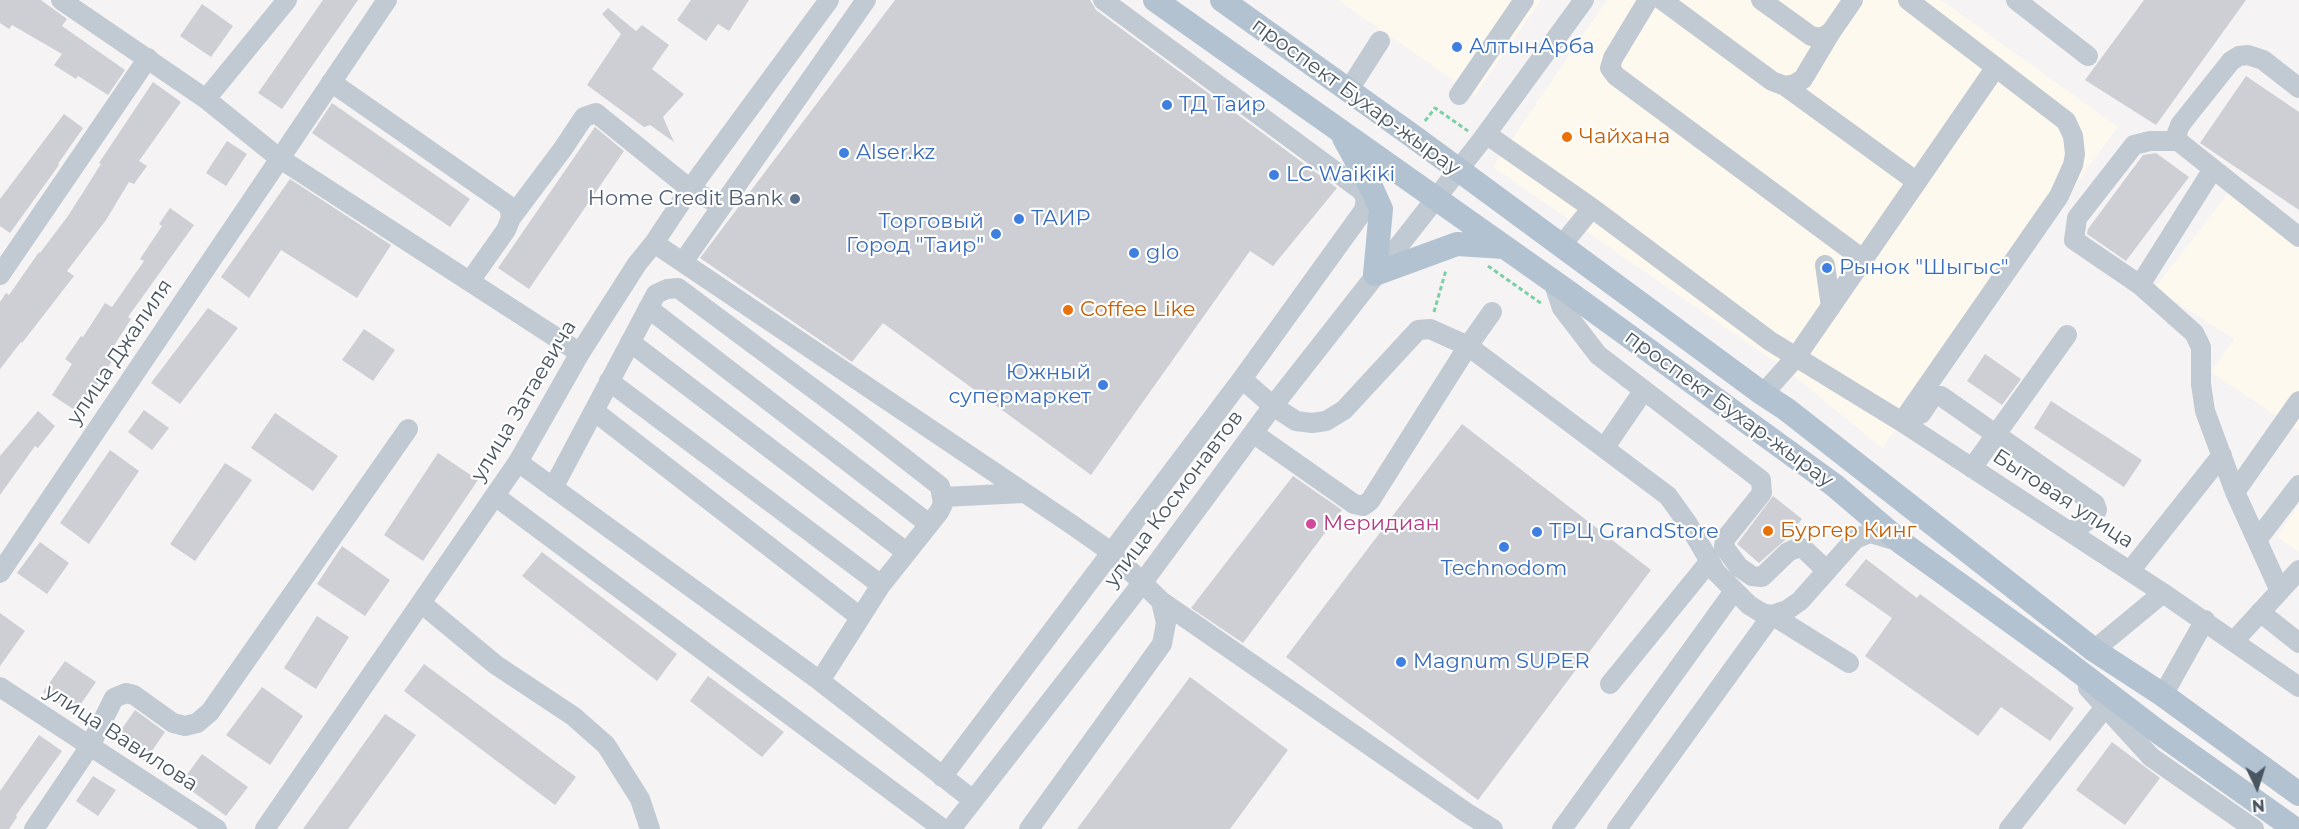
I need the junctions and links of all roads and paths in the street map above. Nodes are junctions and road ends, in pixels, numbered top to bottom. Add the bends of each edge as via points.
1 (61, 0) edge
2 (287, 0) edge
3 (387, 0) edge
4 (866, 0) edge
5 (1103, 0) edge
6 (1155, 0) edge
7 (1222, 0) edge
8 (1524, 0) edge
9 (1584, 0) edge
10 (1648, 0) edge
11 (1662, 0) edge
12 (1761, 0) edge
13 (1853, 0) edge
14 (1908, 0) edge
15 (2016, 0) edge
16 (829, 1) edge
17 (851, 21) junction
18 (1831, 32) junction
19 (1380, 41) dead end
20 (2088, 56) dead end
21 (148, 58) junction
22 (1996, 67) junction
23 (331, 82) junction
24 (1785, 86) junction
25 (2299, 88) edge
26 (1348, 91) junction
27 (1458, 95) dead end
28 (206, 99) junction
29 (1340, 131) junction
30 (1486, 134) junction
31 (2178, 141) junction
32 (279, 158) junction
33 (2213, 169) junction
34 (1458, 170) junction
35 (1917, 182) junction
36 (690, 189) junction
37 (1436, 199) junction
38 (722, 206) junction
39 (1592, 208) junction
40 (511, 218) junction
41 (2299, 237) edge
42 (654, 243) junction
43 (1456, 244) junction
44 (1562, 246) junction
45 (1505, 247) junction
46 (1864, 260) junction
47 (683, 262) junction
48 (1485, 264) dead end
49 (1825, 265) dead end
50 (1375, 274) junction
51 (0, 275) edge
52 (470, 281) junction
53 (1553, 281) junction
54 (2140, 285) junction
55 (1831, 307) junction
56 (648, 308) junction
57 (1550, 309) dead end
58 (1492, 312) dead end
59 (1430, 329) junction
60 (2067, 335) dead end
61 (630, 342) junction
62 (1468, 346) junction
63 (580, 353) junction
64 (1796, 357) junction
65 (1242, 379) junction
66 (609, 381) junction
67 (1644, 390) junction
68 (1763, 394) junction
69 (2299, 401) edge
70 (1273, 406) junction
71 (594, 411) junction
72 (1906, 425) junction
73 (408, 429) dead end
74 (1253, 434) junction
75 (1996, 434) junction
76 (1605, 447) junction
77 (2222, 456) junction
78 (518, 462) junction
79 (1972, 468) junction
80 (2299, 485) edge
81 (553, 488) junction
82 (1024, 492) junction
83 (2235, 492) junction
84 (495, 496) junction
85 (943, 497) junction
86 (1923, 518) junction
87 (929, 524) junction
88 (2071, 532) junction
89 (2257, 540) junction
90 (1902, 543) junction
91 (906, 552) junction
92 (1111, 552) junction
93 (1709, 562) junction
94 (2299, 570) edge
95 (1827, 571) junction
96 (2130, 571) junction
97 (0, 573) edge
98 (1143, 582) junction
99 (881, 585) junction
100 (1734, 591) junction
101 (2280, 591) junction
102 (2163, 592) junction
103 (1161, 601) junction
104 (421, 603) junction
105 (2260, 612) junction
106 (1772, 615) junction
107 (860, 617) junction
108 (2205, 620) junction
109 (2234, 641) junction
110 (2299, 643) edge
111 (2094, 650) junction
112 (2060, 657) junction
113 (1849, 663) dead end
114 (820, 681) junction
115 (1610, 684) dead end
116 (0, 687) edge
117 (2299, 687) edge
118 (2172, 702) junction
119 (2105, 707) junction
120 (90, 746) junction
121 (942, 777) junction
122 (2299, 794) edge
123 (973, 800) junction
124 (34, 829) edge
125 (217, 829) edge
126 (264, 829) edge
127 (650, 829) edge
128 (943, 829) edge
129 (951, 829) edge
130 (1029, 829) edge
131 (1493, 829) edge
132 (1562, 829) edge
133 (1617, 829) edge
134 (2008, 829) edge
135 (2254, 829) edge
136 (2295, 829) edge

1 - 21 street
2 - 28 street
3 - 23 street, улица Джалиля
4 - 17 street
5 - 65 street via 1362,191 1366,199 1364,210
6 - 29 main road, проспект Бухар-жырау
7 - 26 main road, проспект Бухар-жырау
8 - 27 street
9 - 30 street, улица Космонавтов
10 - 46 street via 1613,58 1610,68 1616,76
11 - 24 street via 1772,81
12 - 18 street via 1811,36 1821,38
13 - 18 street
14 - 22 street
15 - 20 street
16 - 17 street
16 - 36 street, улица Затаевича
17 - 38 street
18 - 24 street via 1803,79
19 - 26 street
21 - 28 street
21 - 51 street
22 - 35 street
22 - 72 street via 2066,120 2073,136 2073,165 2060,196
23 - 32 street, улица Джалиля
23 - 40 street via 509,206
24 - 35 street
25 - 31 street via 2263,60 2239,56 2180,125
26 - 34 main road, проспект Бухар-жырау
28 - 32 street
29 - 37 main road, проспект Бухар-жырау
29 - 50 main road via 1381,209
30 - 34 street, улица Космонавтов
30 - 39 street, Бытовая улица
31 - 33 street
31 - 54 street via 2134,145 2077,218 2074,240
32 - 52 street
32 - 97 street, улица Джалиля
33 - 41 street
33 - 54 street
34 - 37 street, улица Космонавтов
34 - 44 main road, проспект Бухар-жырау
35 - 46 street
36 - 38 street
36 - 40 street via 596,113 584,117
36 - 42 street, улица Затаевича
37 - 45 main road, проспект Бухар-жырау
37 - 50 street, улица Космонавтов
38 - 47 street
39 - 44 street
39 - 64 street, Бытовая улица
40 - 52 street
42 - 47 street
42 - 63 street, улица Затаевича
43 - 45 main road
43 - 50 main road
43 - 59 path
44 - 68 main road, проспект Бухар-жырау
45 - 53 main road, проспект Бухар-жырау
46 - 55 street
47 - 82 street
48 - 57 path
49 - 55 street
50 - 70 street, улица Космонавтов
52 - 63 street
53 - 67 street via 1562,308 1598,355
53 - 90 main road, проспект Бухар-жырау via 1834,485
54 - 77 street via 2194,333 2201,346 2205,411
55 - 64 street
56 - 61 street
56 - 85 street via 656,294 678,288 905,458 939,486
56 - 87 street
58 - 62 street
59 - 62 street
59 - 70 street via 1418,330 1344,410 1326,421 1296,421
60 - 75 street
61 - 66 street
61 - 91 street
62 - 74 street via 1370,501 1363,506 1354,504
62 - 76 street
63 - 78 street, улица Затаевича
64 - 68 street
64 - 72 street, Бытовая улица
65 - 70 street
65 - 92 street
66 - 71 street
66 - 99 street
67 - 76 street
67 - 95 street via 1761,480 1762,493 1725,539 1724,547 1738,567 1762,577 1798,547
68 - 86 main road, проспект Бухар-жырау
69 - 83 street
70 - 74 street, улица Космонавтов
71 - 81 street
71 - 107 street
72 - 75 street via 1937,395
72 - 79 street, Бытовая улица
73 - 120 street via 210,712 197,723 185,726 172,723 126,693 114,698
74 - 98 street, улица Космонавтов
75 - 79 street
75 - 88 street via 2095,504 2094,516
76 - 93 street via 1668,496
77 - 83 street
77 - 96 street
78 - 81 street
78 - 84 street, улица Затаевича
79 - 88 street, Бытовая улица
80 - 89 street
81 - 114 street
82 - 85 street
82 - 92 street
83 - 89 street
84 - 104 street, улица Затаевича
84 - 128 street
85 - 87 street via 944,504
86 - 90 main road
86 - 111 main road, проспект Бухар-жырау
87 - 91 street
88 - 96 street, Бытовая улица
89 - 101 street
90 - 95 street via 1870,533 1855,539
90 - 112 main road, проспект Бухар-жырау
91 - 99 street
92 - 98 street
92 - 121 street
93 - 100 street
93 - 115 street
94 - 101 street
95 - 106 street via 1800,601
96 - 102 street, Бытовая улица
98 - 103 street
98 - 123 street, улица Космонавтов
99 - 107 street
100 - 106 street via 1749,605
100 - 132 street
101 - 105 street
102 - 108 street, Бытовая улица
102 - 111 street
103 - 130 street via 1166,623 1162,644
103 - 131 street
104 - 126 street, улица Затаевича
104 - 127 street via 496,665 573,717 606,745 640,799
105 - 109 street
105 - 110 street
106 - 113 street
106 - 133 street
107 - 114 street
108 - 109 street, Бытовая улица
108 - 118 street
109 - 117 street, Бытовая улица
111 - 118 main road, проспект Бухар-жырау
112 - 119 street
112 - 136 main road, проспект Бухар-жырау
114 - 121 street
116 - 120 street, улица Вавилова
118 - 122 main road, проспект Бухар-жырау
119 - 134 street
119 - 135 street via 2151,757
120 - 124 street
120 - 125 street, улица Вавилова
121 - 123 street
123 - 129 street, улица Космонавтов

